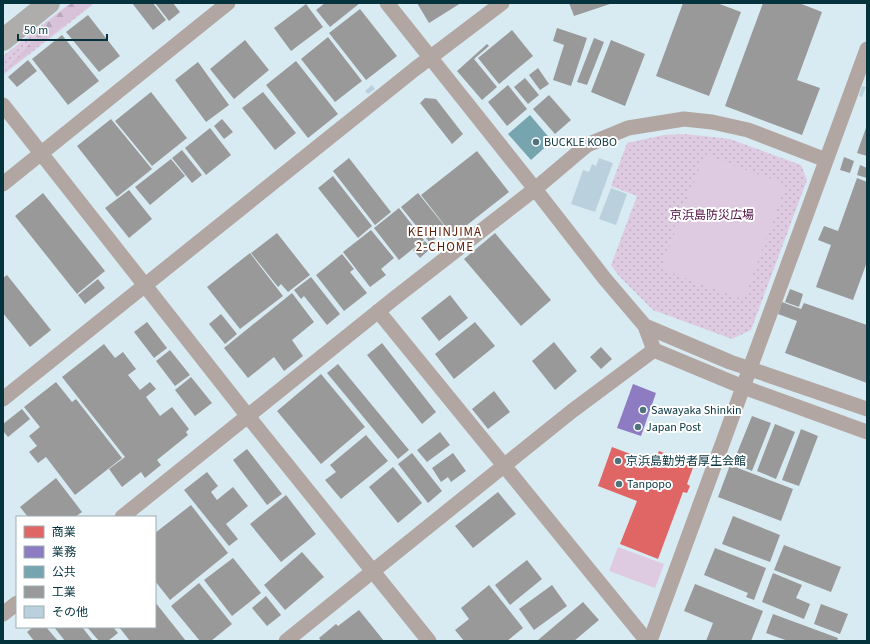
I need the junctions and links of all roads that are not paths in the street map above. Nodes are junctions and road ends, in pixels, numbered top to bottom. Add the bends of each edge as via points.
1 (49, 3) edge
2 (228, 3) edge
3 (387, 3) edge
4 (502, 3) edge
5 (3, 40) edge
6 (867, 49) edge
7 (430, 57) junction
8 (3, 105) edge
9 (42, 153) junction
10 (826, 160) junction
11 (3, 184) edge
12 (536, 189) junction
13 (146, 284) junction
14 (378, 311) junction
15 (645, 326) junction
16 (654, 350) junction
17 (750, 369) junction
18 (743, 387) junction
19 (3, 399) edge
20 (867, 409) edge
21 (247, 415) junction
22 (867, 432) edge
23 (504, 464) junction
24 (123, 516) edge
25 (371, 571) junction
26 (16, 604) edge
27 (3, 614) edge
28 (286, 641) edge
29 (429, 641) edge
30 (647, 641) edge
31 (650, 641) edge

1 - 5 highway
2 - 9 street
3 - 7 street
4 - 7 street
6 - 10 street
7 - 12 street
7 - 13 street
8 - 9 street
9 - 11 street
9 - 13 street
10 - 12 street via 748,130 712,122 684,120 628,128 587,145
10 - 17 street
12 - 14 street
12 - 15 street via 605,279
13 - 19 street
13 - 21 street
14 - 21 street
14 - 23 street
15 - 16 street
15 - 17 street
16 - 18 street
16 - 23 street
17 - 18 street
17 - 20 street
18 - 22 street
18 - 31 street
21 - 24 street
21 - 25 street
23 - 25 street
23 - 30 street
25 - 28 street
25 - 29 street
26 - 27 street

